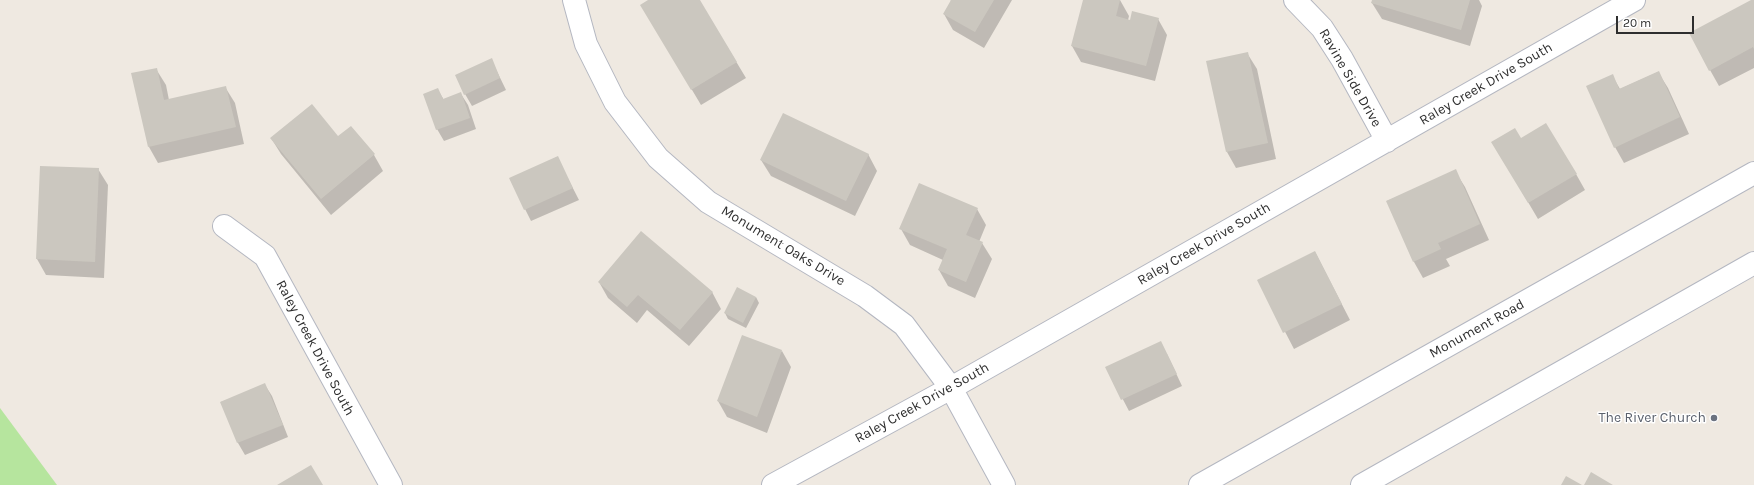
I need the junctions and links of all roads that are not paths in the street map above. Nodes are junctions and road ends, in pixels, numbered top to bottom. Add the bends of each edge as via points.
1 (574, 0) edge
2 (1295, 0) edge
3 (1634, 0) edge
4 (1387, 141) junction
5 (1754, 173) edge
6 (224, 226) dead end
7 (1754, 263) edge
8 (951, 388) junction
9 (391, 485) edge
10 (773, 485) edge
11 (1004, 485) edge
12 (1200, 485) edge
13 (1362, 485) edge

1 - 8 street, Monument Oaks Drive via 586,44 615,102 658,158 708,202 865,296 904,325
2 - 4 street, Ravine Side Drive via 1322,28
3 - 4 street, Raley Creek Drive South
4 - 8 street, Raley Creek Drive South
5 - 12 street, Monument Road
6 - 9 street, Raley Creek Drive South via 265,256
7 - 13 street
8 - 10 street, Raley Creek Drive South
8 - 11 street, Monument Oaks Drive

